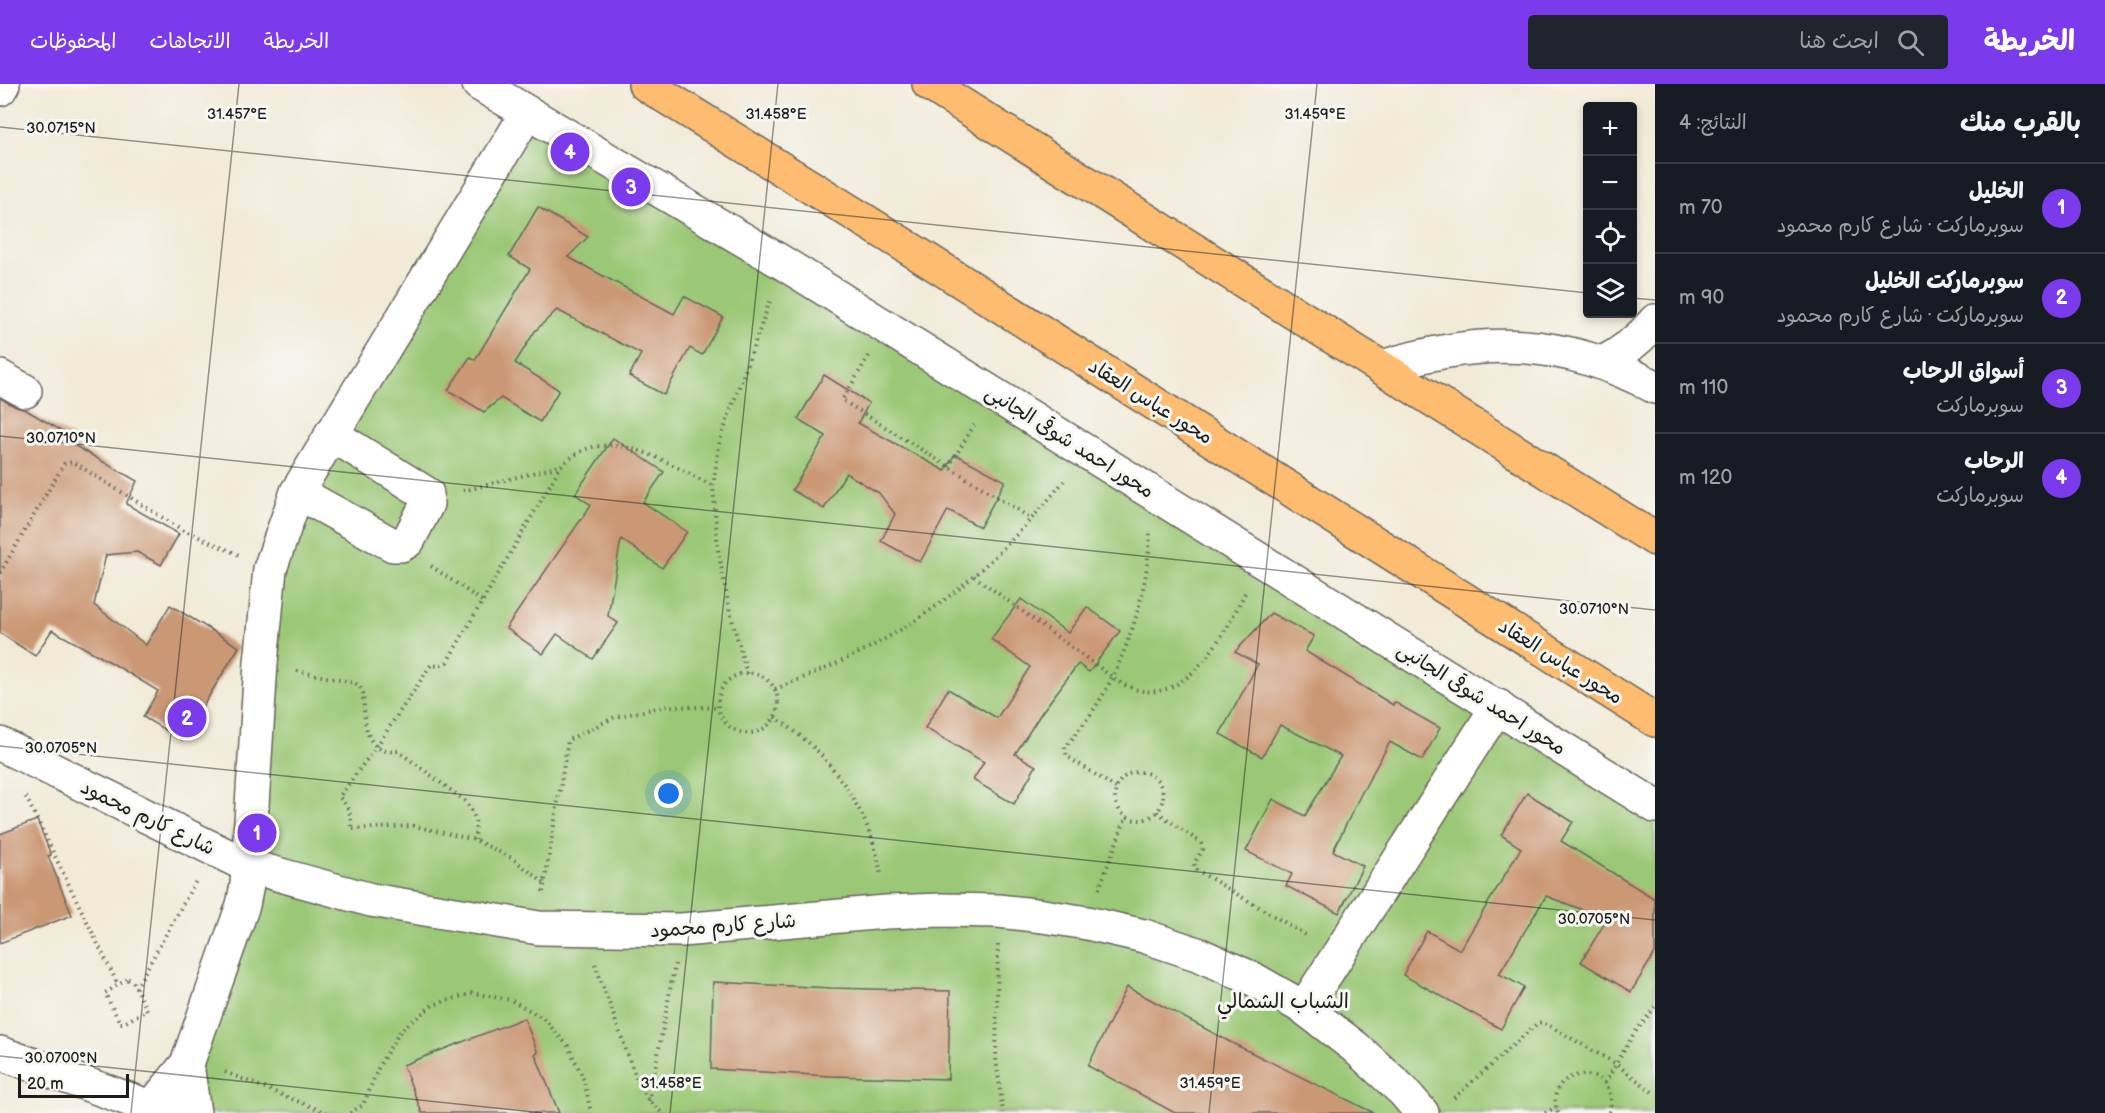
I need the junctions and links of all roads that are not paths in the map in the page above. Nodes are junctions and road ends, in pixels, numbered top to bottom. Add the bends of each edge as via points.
1 (3, 84) edge
2 (480, 84) edge
3 (645, 84) edge
4 (929, 84) edge
5 (0, 89) edge
6 (527, 113) junction
7 (1655, 321) edge
8 (1603, 363) junction
9 (1382, 367) junction
10 (1655, 387) edge
11 (331, 434) junction
12 (297, 492) junction
13 (1655, 539) edge
14 (1498, 706) junction
15 (1655, 720) edge
16 (0, 745) edge
17 (1655, 806) edge
18 (248, 866) junction
19 (1304, 1008) junction
20 (0, 1053) edge
21 (188, 1060) junction
22 (1434, 1109) edge
23 (156, 1111) edge
24 (194, 1113) edge

1 - 5 street
2 - 6 street, محور احمد شوقى الجانبى
3 - 15 main road, محور عباس العقاد
4 - 9 main road
6 - 11 street
6 - 14 street, محور احمد شوقى الجانبى via 783,263
7 - 8 street via 1641,338
8 - 9 street via 1567,353 1492,345 1455,348
8 - 10 street
9 - 13 main road
11 - 12 street
11 - 12 street via 425,491 429,501 408,540 393,545
12 - 18 street via 270,569
14 - 17 street, محور احمد شوقى الجانبى
14 - 19 street
16 - 18 street, شارع كارم محمود
18 - 19 street, شارع كارم محمود via 371,900 539,928 681,930 886,912 998,911 1087,923 1144,936 1200,955
18 - 21 street via 237,924
19 - 22 street, شارع كارم محمود via 1403,1091
20 - 23 street
21 - 23 street
21 - 24 street

